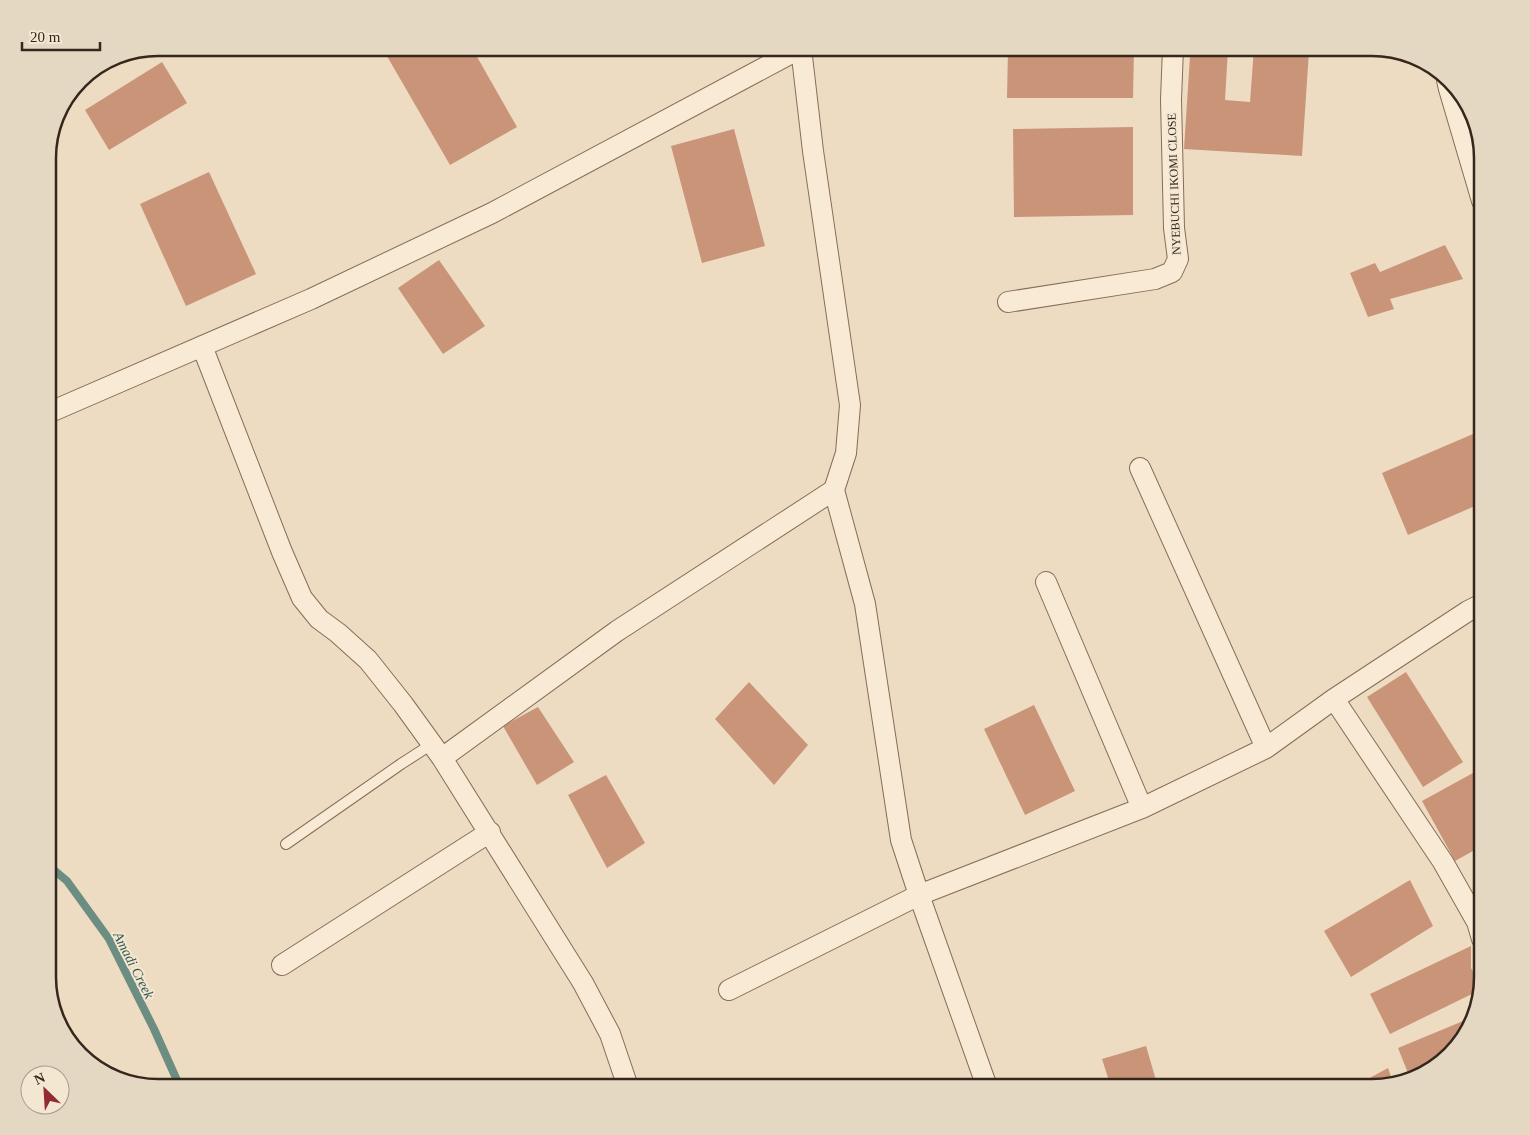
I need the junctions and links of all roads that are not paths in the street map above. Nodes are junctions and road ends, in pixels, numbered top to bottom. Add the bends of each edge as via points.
1 (786, 56) edge
2 (802, 56) edge
3 (1173, 56) edge
4 (1449, 91) edge
5 (1474, 175) edge
6 (1008, 302) dead end
7 (202, 346) junction
8 (56, 410) edge
9 (1140, 468) dead end
10 (834, 490) junction
11 (1046, 582) dead end
12 (1474, 608) edge
13 (1334, 699) junction
14 (1266, 748) junction
15 (437, 751) junction
16 (1142, 808) junction
17 (490, 832) junction
18 (286, 844) dead end
19 (919, 895) junction
20 (1474, 917) edge
21 (282, 965) dead end
22 (729, 990) dead end
23 (625, 1079) edge
24 (984, 1079) edge

1 - 7 street via 492,213 311,299
2 - 10 street via 850,404 846,453
3 - 6 street, NYEBUCHI IKOMI CLOSE via 1174,228 1178,260 1172,272 1154,279
4 - 5 street
7 - 8 street
7 - 15 street via 302,598 319,619 368,660
9 - 14 street
10 - 15 street via 616,630
10 - 19 street via 865,604 901,840
11 - 16 street
12 - 13 street
13 - 14 street
13 - 20 street via 1443,862
14 - 16 street
15 - 17 street
15 - 18 lane
16 - 19 street
17 - 21 street
17 - 23 street via 583,983 610,1034
19 - 22 street
19 - 24 street

